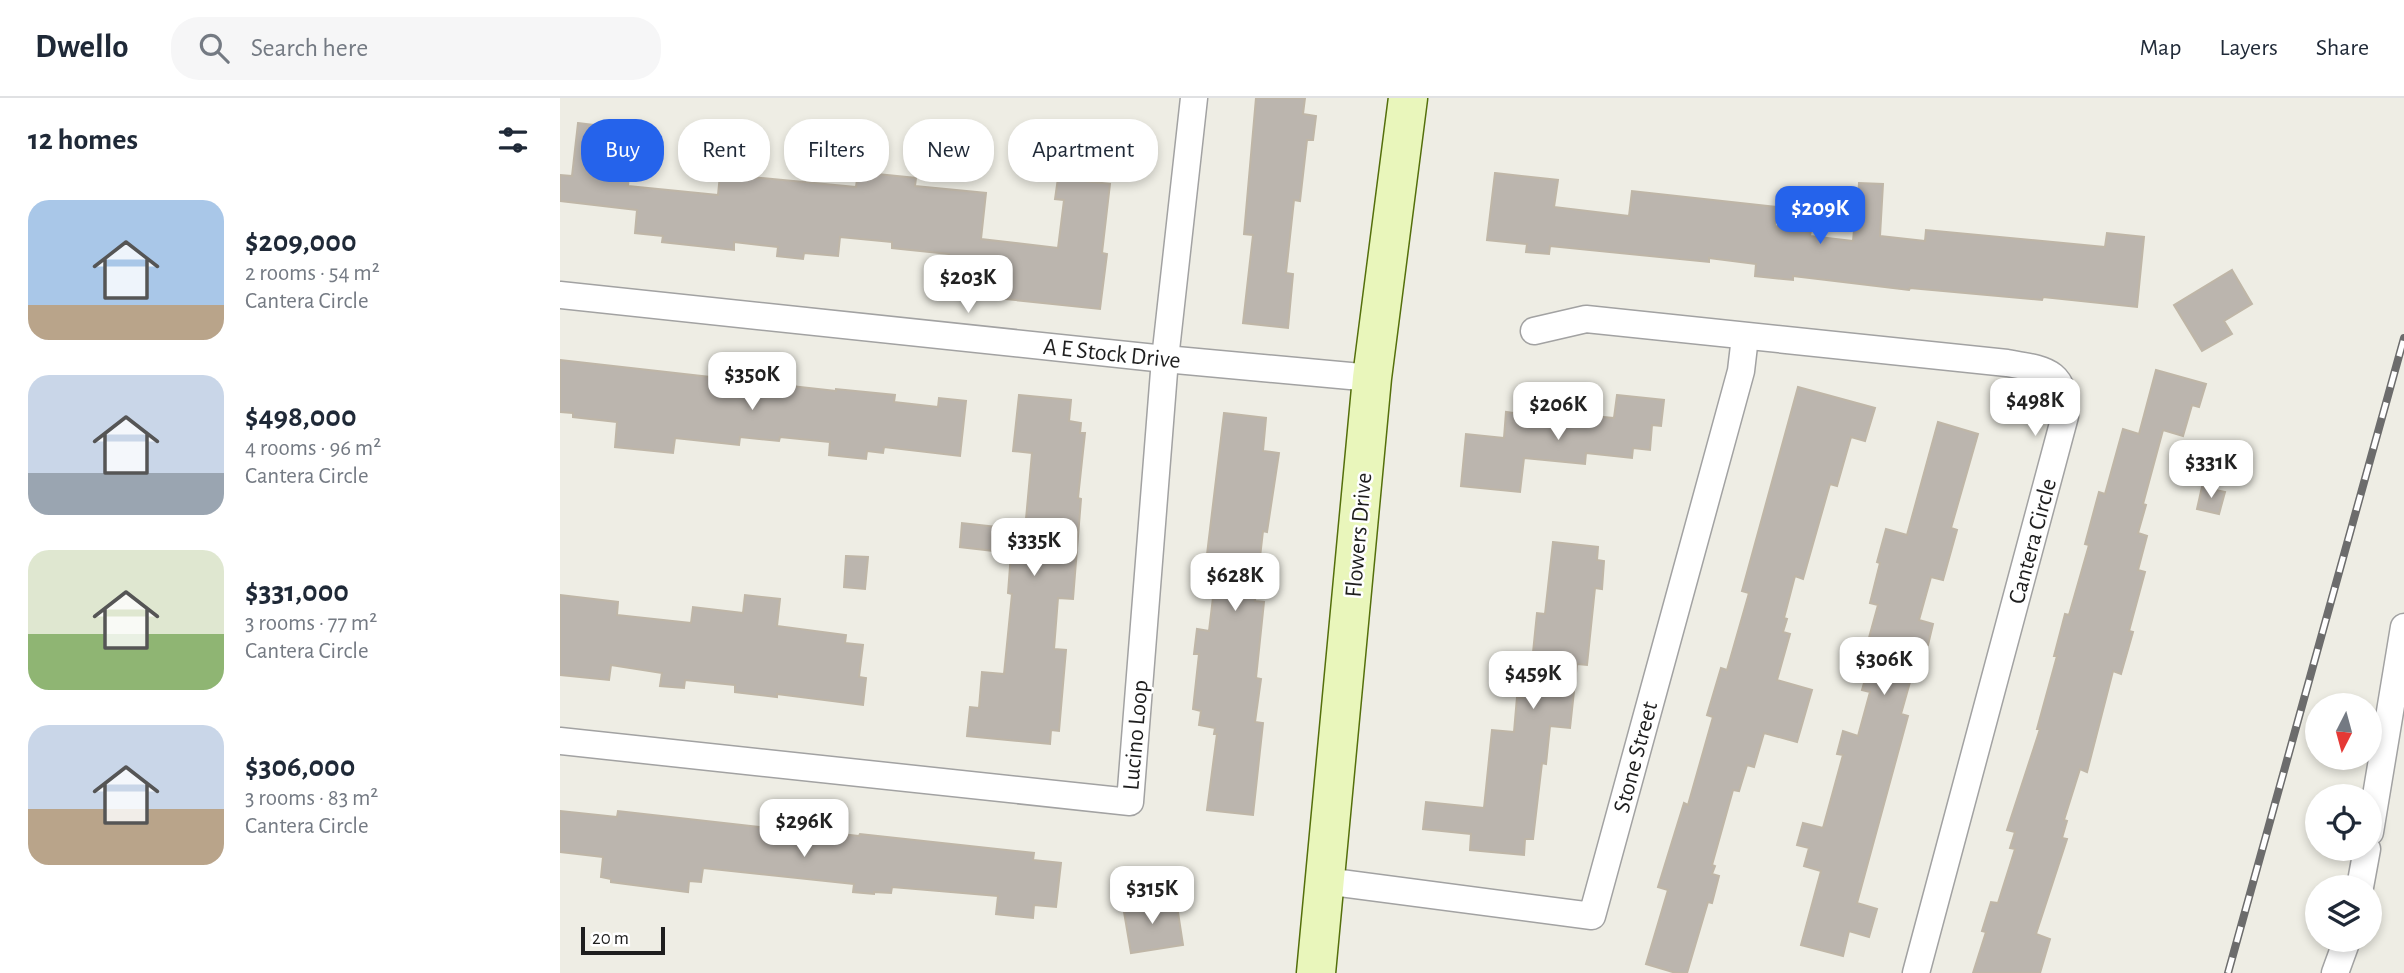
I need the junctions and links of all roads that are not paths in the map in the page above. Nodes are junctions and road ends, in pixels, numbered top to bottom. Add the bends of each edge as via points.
1 (1194, 98) edge
2 (1408, 98) edge
3 (560, 295) edge
4 (1534, 331) dead end
5 (1745, 337) junction
6 (1165, 359) junction
7 (1372, 378) junction
8 (2404, 627) edge
9 (560, 741) edge
10 (2378, 784) edge
11 (1325, 881) junction
12 (2343, 952) edge
13 (1316, 973) edge
14 (1916, 973) edge
15 (2335, 973) edge

1 - 6 street, Lucino Loop
2 - 7 street, Flowers Drive
3 - 6 street, A E Stock Drive
4 - 5 street, Cantera Circle via 1586,319
5 - 11 street, Stone Street via 1741,371 1592,915
5 - 14 street, Cantera Circle via 2007,363 2056,378 2065,395 2065,416
6 - 7 street, A E Stock Drive
6 - 9 street, Lucino Loop via 1130,802
7 - 11 street, Flowers Drive
8 - 10 street
11 - 13 street, Flowers Drive
12 - 15 street

